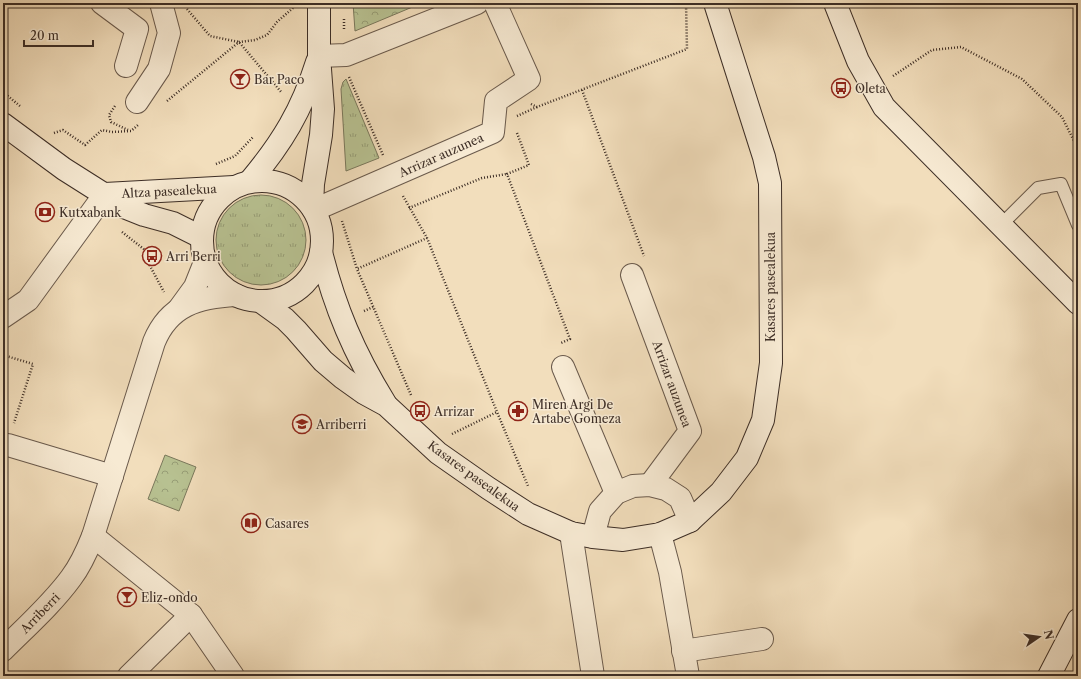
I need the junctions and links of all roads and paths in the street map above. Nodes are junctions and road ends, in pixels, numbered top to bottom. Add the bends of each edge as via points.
1 (102, 3) edge
2 (161, 3) edge
3 (294, 3) edge
4 (319, 3) edge
5 (477, 3) edge
6 (495, 3) edge
7 (686, 3) edge
8 (715, 3) edge
9 (835, 3) edge
10 (186, 8) dead end
11 (239, 42) junction
12 (319, 56) junction
13 (346, 56) junction
14 (126, 66) dead end
15 (874, 88) junction
16 (582, 90) junction
17 (510, 92) junction
18 (283, 94) dead end
19 (167, 101) dead end
20 (537, 107) junction
21 (140, 112) joint
22 (512, 119) dead end
23 (111, 122) dead end
24 (3, 124) edge
25 (63, 130) dead end
26 (131, 131) junction
27 (516, 132) dead end
28 (1078, 148) edge
29 (507, 174) junction
30 (392, 176) junction
31 (242, 184) junction
32 (105, 194) junction
33 (409, 208) junction
34 (313, 209) junction
35 (1001, 225) junction
36 (1078, 225) edge
37 (202, 237) junction
38 (427, 238) junction
39 (321, 252) junction
40 (205, 262) junction
41 (632, 275) joint
42 (236, 295) junction
43 (260, 301) junction
44 (1078, 303) edge
45 (179, 309) junction
46 (3, 317) edge
47 (3, 354) edge
48 (563, 368) joint
49 (412, 400) dead end
50 (386, 405) junction
51 (497, 412) junction
52 (8, 445) joint
53 (438, 453) junction
54 (112, 476) junction
55 (650, 485) junction
56 (528, 486) dead end
57 (616, 493) junction
58 (690, 521) junction
59 (571, 533) junction
60 (660, 534) junction
61 (93, 536) junction
62 (593, 537) junction
63 (191, 615) junction
64 (1078, 620) edge
65 (762, 639) dead end
66 (3, 650) edge
67 (683, 650) junction
68 (129, 676) edge
69 (233, 676) edge
70 (593, 676) edge
71 (688, 676) edge
72 (1049, 676) edge

1 - 14 street via 137,29
2 - 21 street via 169,33 159,69
3 - 11 path via 294,7 267,35
4 - 12 street
5 - 13 street
6 - 17 street, Arrizar auzunea via 528,79
7 - 16 path via 687,49
8 - 58 street, Kasares pasealekua via 770,182 770,363 764,420 747,458 721,492
9 - 15 street via 858,61
10 - 11 path via 210,36
11 - 18 path
11 - 19 path
12 - 13 street
12 - 31 street via 303,102 292,123 269,158
12 - 34 street via 323,109 313,184
13 - 30 path via 349,77
15 - 28 path via 932,50 961,47 1022,79 1062,117
15 - 35 street via 884,107
16 - 20 path
16 - 41 path via 647,262
17 - 20 path
17 - 30 street, Arrizar auzunea via 496,101 493,132
20 - 22 path
21 - 26 path
23 - 26 path
24 - 32 street, Altza pasealekua via 64,169
25 - 26 path via 85,145 102,130
27 - 29 path via 529,165
29 - 33 path via 482,178
29 - 48 path via 570,339 554,347
30 - 33 path
30 - 34 street, Arrizar auzunea
31 - 32 street, Altza pasealekua
31 - 34 street, Arriberri via 270,180 298,192
31 - 37 street, Arriberri via 221,196 211,208 204,222
32 - 37 street, Altza pasealekua via 134,212 173,223
32 - 46 street via 28,300
33 - 38 path
34 - 39 street, Arriberri via 320,224
35 - 36 lane via 1038,188 1061,184
35 - 44 street
37 - 40 street, Arriberri
38 - 49 path via 357,269
38 - 51 path
39 - 43 street, Arriberri via 317,266 304,284 284,297
39 - 50 street, Kasares pasealekua via 346,330
40 - 42 street, Arriberri via 224,288
40 - 45 street, Arriberri via 195,287
41 - 55 street, Arrizar auzunea via 690,431
42 - 43 street, Arriberri
42 - 45 street, Arriberri via 206,299
43 - 50 street, Kasares pasealekua via 285,319 323,361 343,378
45 - 54 street, Arriberri via 158,331
47 - 52 path via 33,364
48 - 57 street
50 - 53 street, Kasares pasealekua
51 - 53 path via 451,435
51 - 56 path
52 - 54 street
53 - 59 street, Kasares pasealekua via 528,514
54 - 61 street, Arriberri
55 - 57 street via 633,486
55 - 58 street via 666,489 680,498
57 - 62 street via 600,512
58 - 60 street, Kasares pasealekua
59 - 62 street, Kasares pasealekua
59 - 70 street
60 - 62 street, Kasares pasealekua via 624,540
60 - 67 street via 670,572
61 - 63 street
61 - 66 street, Arriberri via 87,551 63,589
63 - 68 street
63 - 69 street
64 - 72 street
65 - 67 street
67 - 71 street

